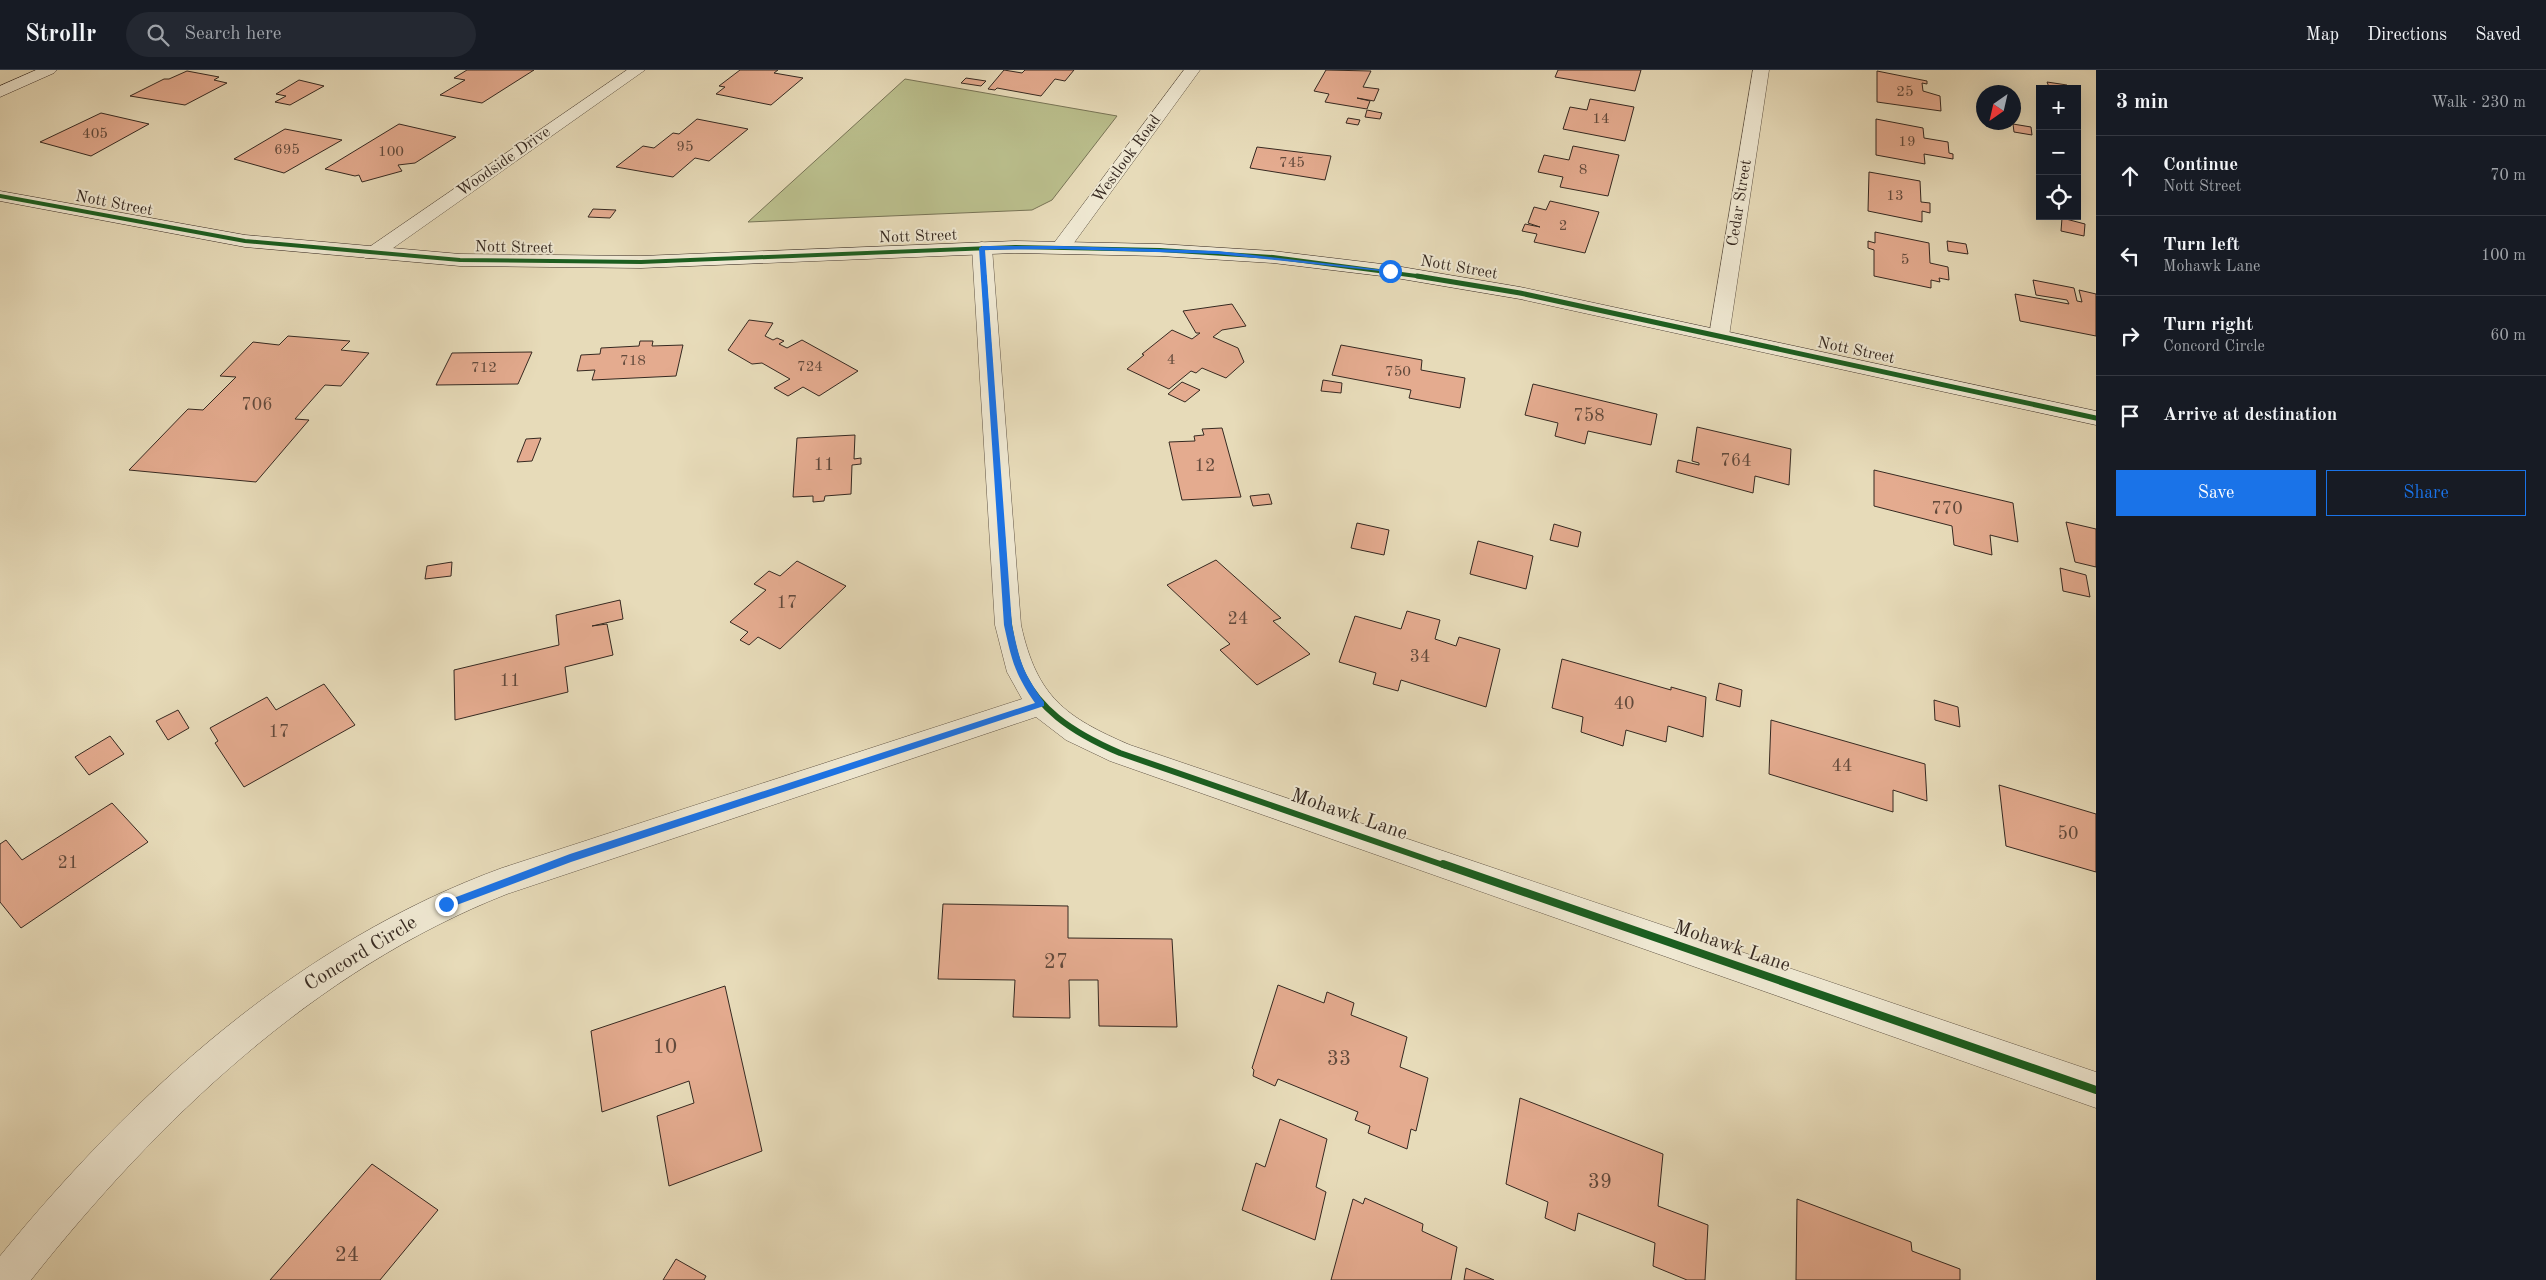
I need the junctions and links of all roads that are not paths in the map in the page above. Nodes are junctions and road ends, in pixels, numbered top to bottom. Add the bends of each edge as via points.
1 (49, 70) edge
2 (637, 70) edge
3 (1192, 70) edge
4 (1761, 70) edge
5 (0, 92) edge
6 (0, 196) edge
7 (1061, 247) junction
8 (982, 248) junction
9 (372, 254) junction
10 (1719, 336) junction
11 (2096, 418) edge
12 (1041, 704) junction
13 (2096, 1090) edge
14 (6, 1280) edge

1 - 5 street
2 - 9 street, Woodside Drive
3 - 7 street, Westlook Road
4 - 10 street, Cedar Street
6 - 9 street, Nott Street via 194,233
7 - 8 street, Nott Street
7 - 10 street, Nott Street via 1218,252 1390,271 1520,293
8 - 9 street, Nott Street via 601,262 492,261
8 - 12 street, Mohawk Lane via 1008,625 1021,676
10 - 11 street, Nott Street
12 - 13 street, Mohawk Lane via 1071,730 1120,753
12 - 14 street, Concord Circle via 510,879 446,904 396,931 321,976 200,1071 83,1188

